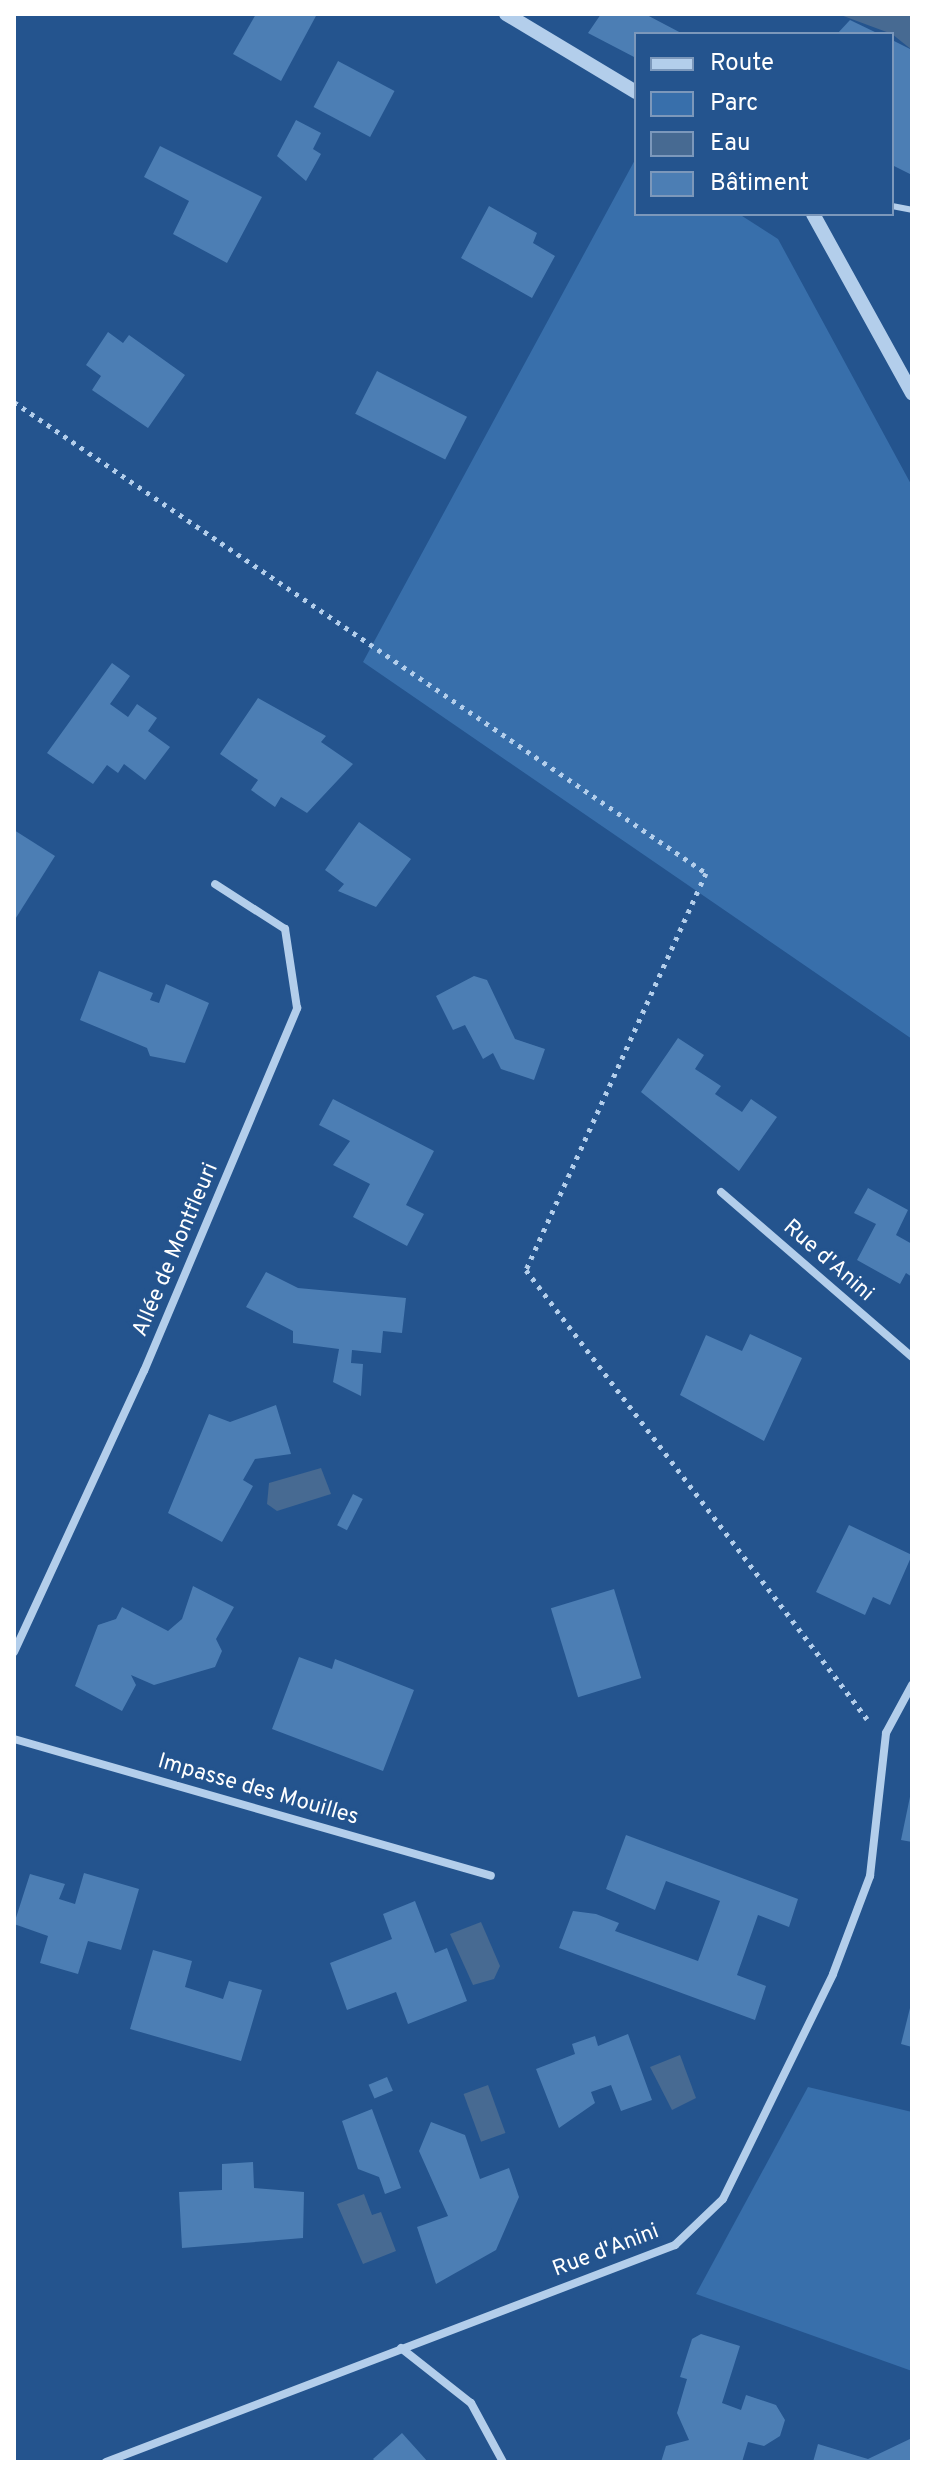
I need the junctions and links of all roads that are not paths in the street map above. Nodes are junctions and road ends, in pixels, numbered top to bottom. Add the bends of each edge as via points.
1 (506, 14) edge
2 (634, 91) edge
3 (814, 216) edge
4 (912, 393) edge
5 (215, 884) dead end
6 (721, 1192) dead end
7 (912, 1357) edge
8 (14, 1652) edge
9 (912, 1685) edge
10 (14, 1739) edge
11 (491, 1876) dead end
12 (401, 2348) junction
13 (106, 2462) edge
14 (503, 2462) edge

1 - 2 street
3 - 4 street
5 - 8 street, Allée de Montfleuri via 285,929 297,1008 144,1371
6 - 7 street, Rue d'Anini
9 - 12 street, Rue d'Anini via 886,1733 870,1876 833,1974 723,2199 675,2245
10 - 11 street, Impasse des Mouilles
12 - 13 street, Rue d'Anini
12 - 14 street via 471,2403

